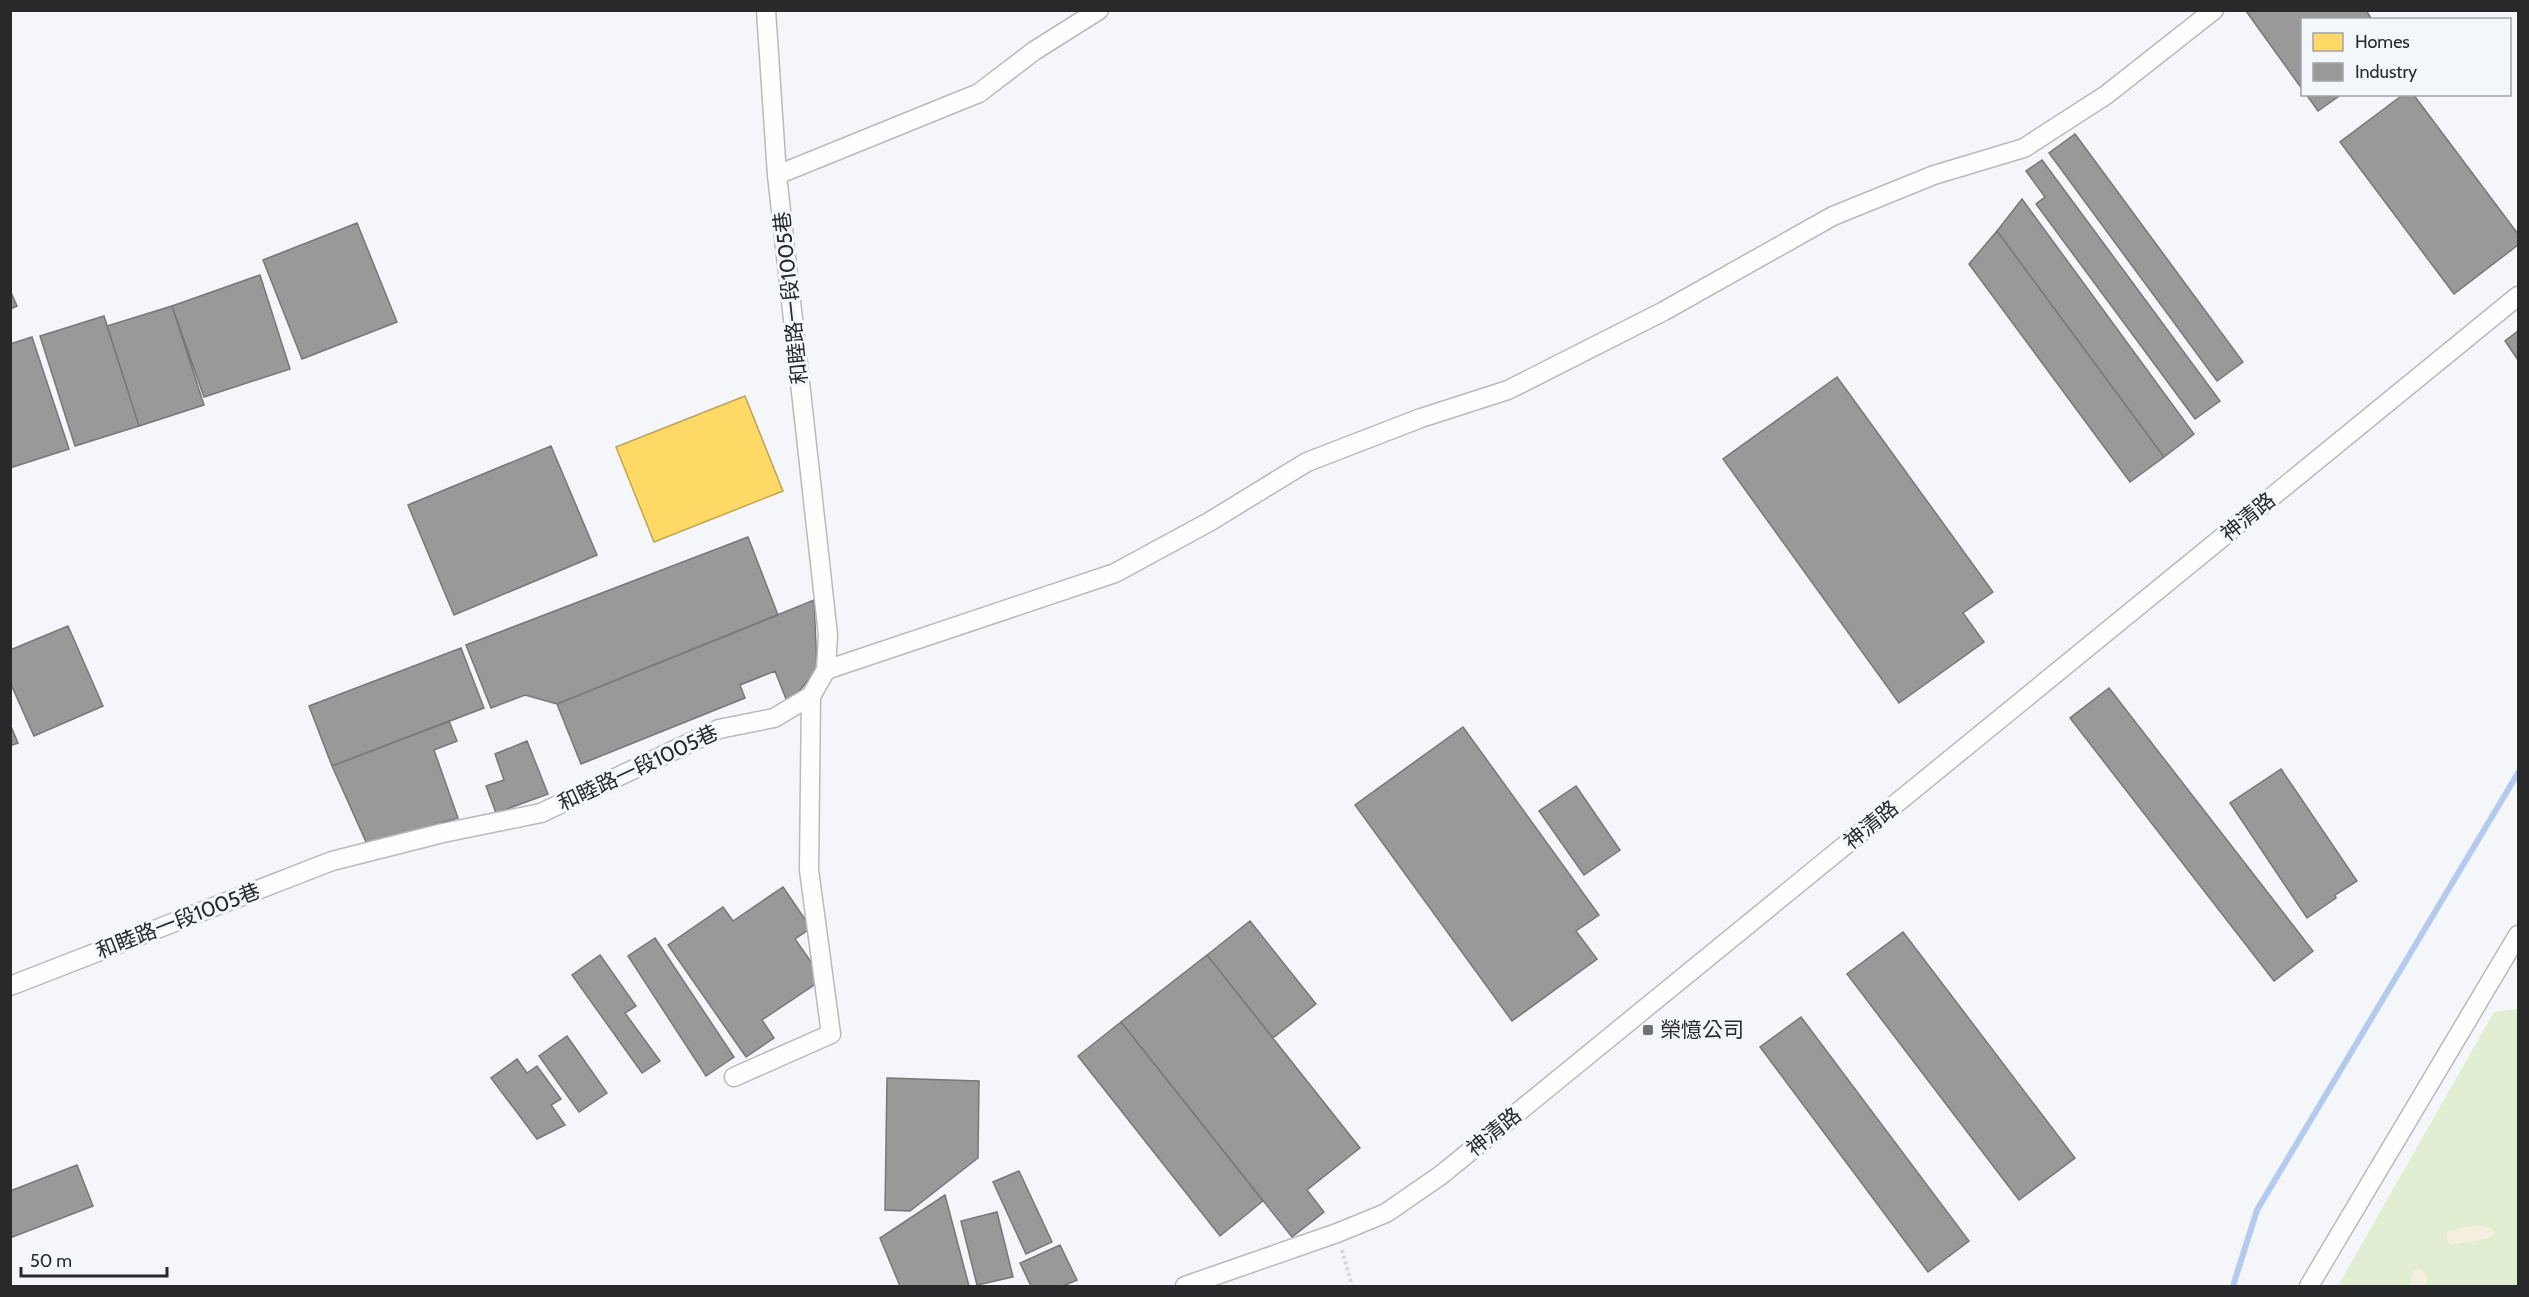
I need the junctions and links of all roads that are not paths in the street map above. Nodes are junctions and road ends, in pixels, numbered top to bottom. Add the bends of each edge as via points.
1 (766, 10) edge
2 (1099, 10) edge
3 (2214, 10) edge
4 (777, 175) junction
5 (2518, 296) edge
6 (826, 670) junction
7 (811, 696) junction
8 (2518, 935) edge
9 (10, 986) edge
10 (734, 1077) dead end
11 (1185, 1287) edge
12 (2309, 1287) edge

1 - 4 street, 和睦路一段1005巷
2 - 4 street via 1034,51 980,93
3 - 6 street via 2106,95 2024,148 1934,175 1833,216 1664,311 1509,390 1421,418 1308,462 1115,573
4 - 6 street, 和睦路一段1005巷 via 828,635
5 - 11 street, 神清路 via 1441,1175 1386,1213
6 - 7 street, 和睦路一段1005巷
7 - 9 street, 和睦路一段1005巷 via 774,718 719,729 541,813 332,861
7 - 10 street via 809,870 831,1034
8 - 12 street

